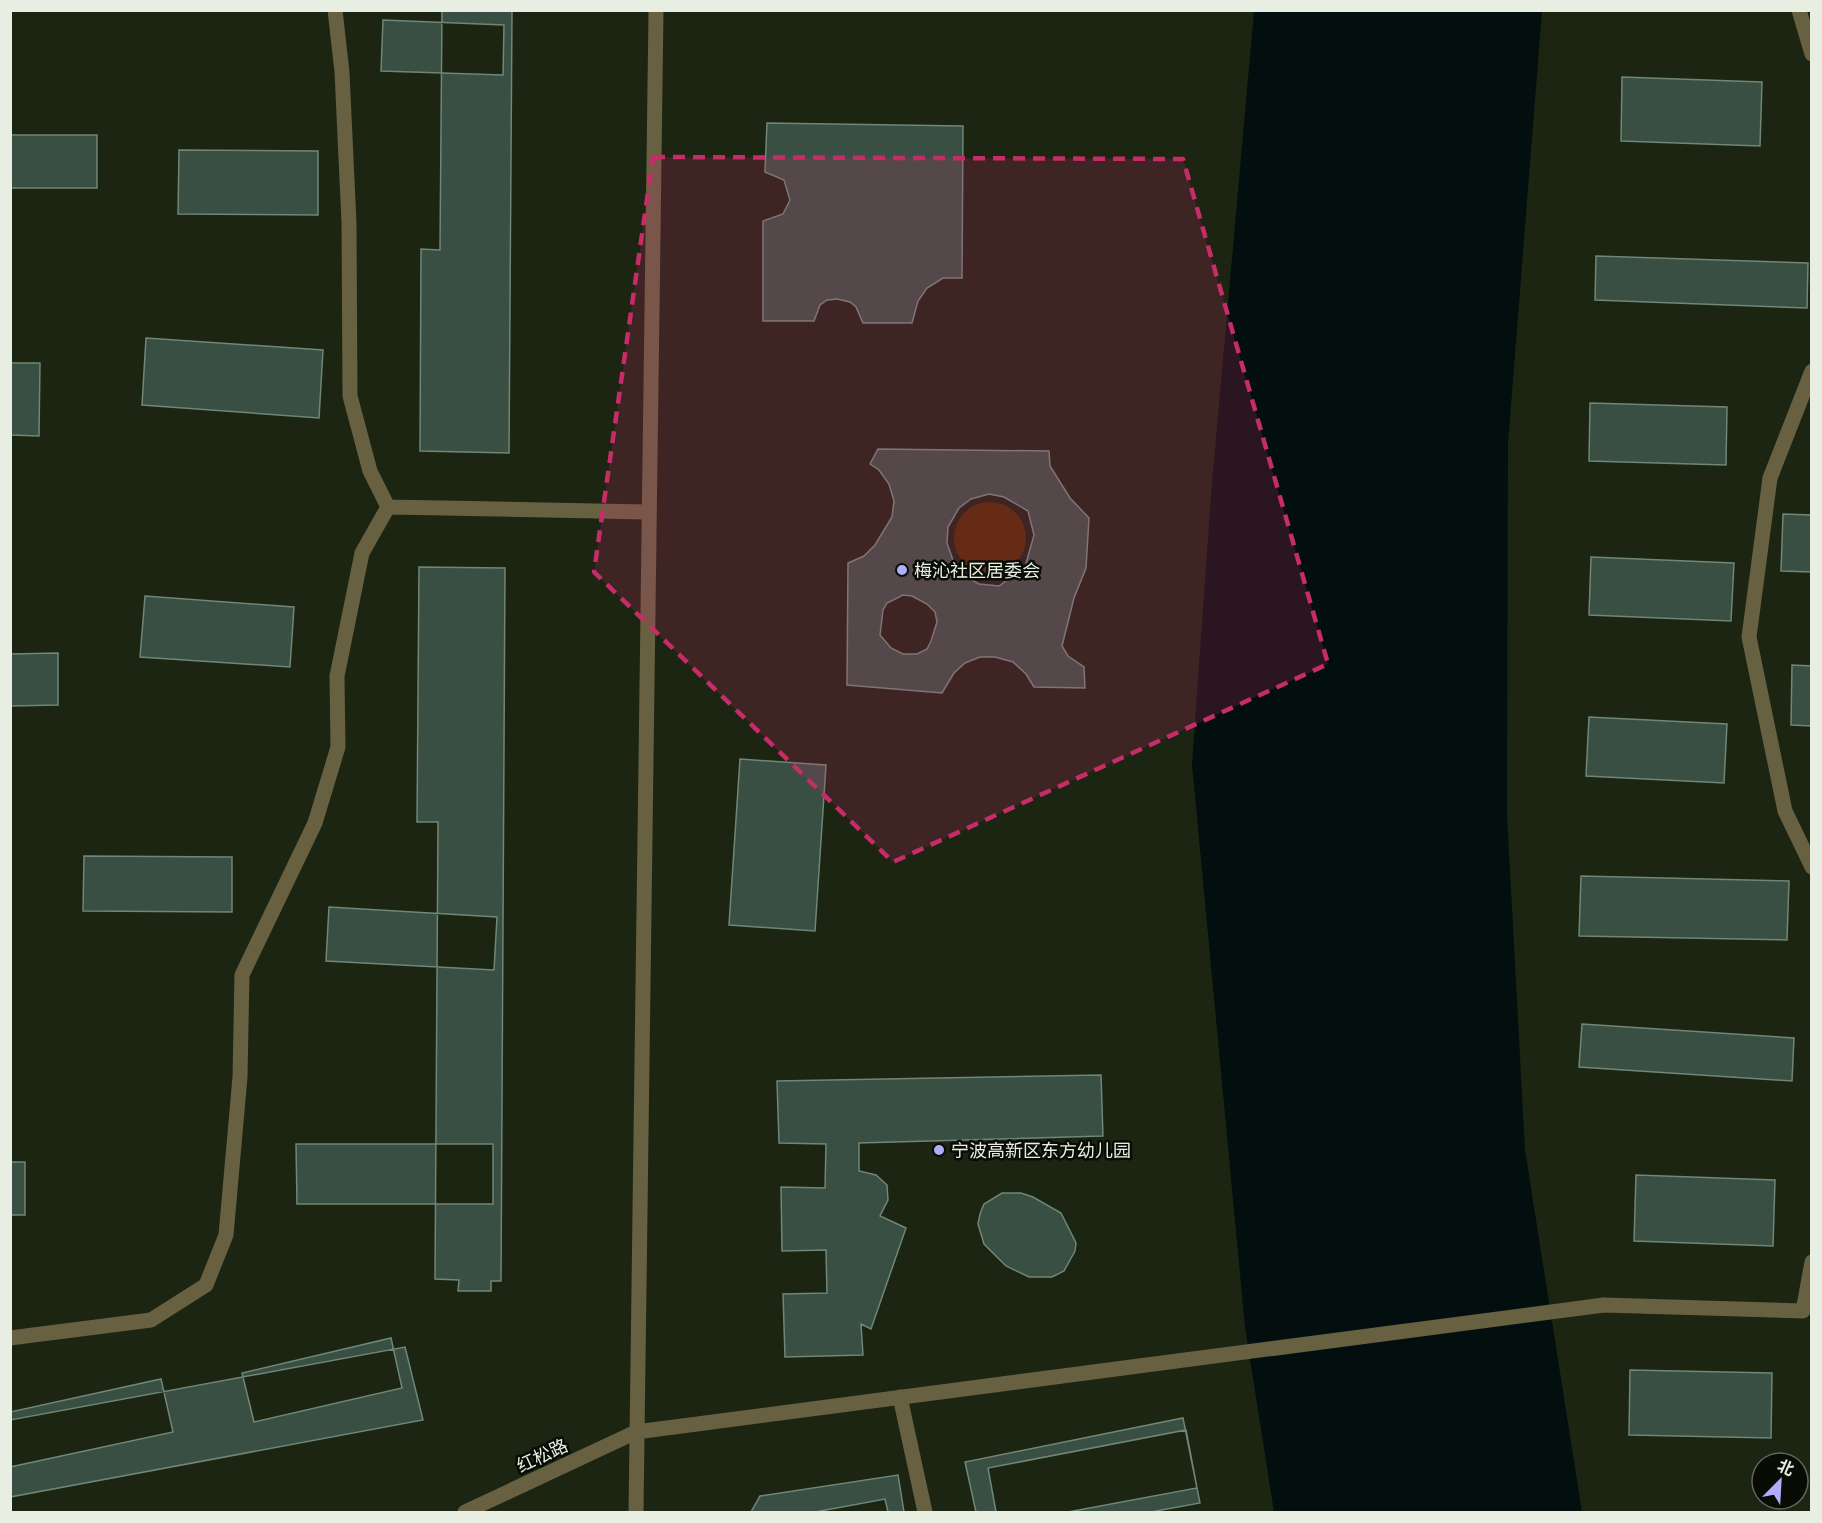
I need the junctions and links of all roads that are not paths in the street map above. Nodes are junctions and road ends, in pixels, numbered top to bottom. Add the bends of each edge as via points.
1 (335, 10) edge
2 (656, 10) edge
3 (1799, 10) edge
4 (1812, 54) edge
5 (1812, 371) edge
6 (388, 507) junction
7 (648, 512) junction
8 (1812, 867) edge
9 (1812, 1262) edge
10 (10, 1338) edge
11 (900, 1397) junction
12 (636, 1432) junction
13 (465, 1512) edge
14 (636, 1512) edge
15 (925, 1512) edge

1 - 6 street via 349,223 350,396 370,471
2 - 7 street
3 - 4 street
5 - 8 street via 1770,478 1749,637 1785,811
6 - 7 street
6 - 10 street via 362,553 337,676 338,747 315,823 242,975 240,1077 226,1235 206,1285 151,1320
7 - 12 street
9 - 11 street, 红松路 via 1803,1311 1604,1305
11 - 12 street, 红松路
11 - 15 street
12 - 13 street, 红松路
12 - 14 street

